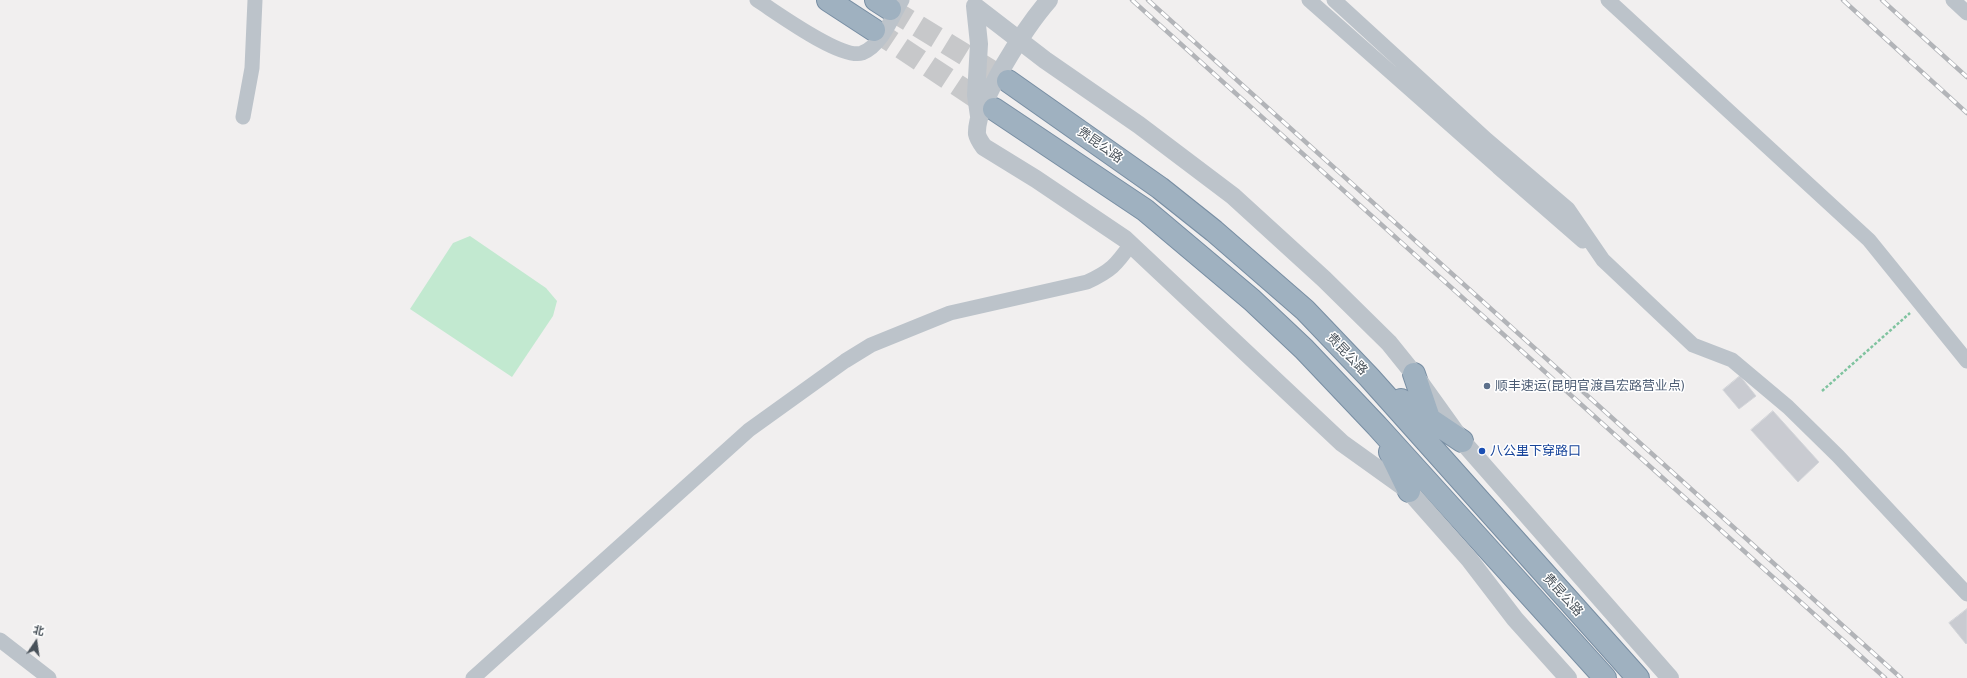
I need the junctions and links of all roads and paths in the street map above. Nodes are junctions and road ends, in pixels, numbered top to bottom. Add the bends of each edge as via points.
1 (254, 0) edge
2 (757, 0) edge
3 (828, 0) edge
4 (1049, 0) edge
5 (1309, 0) edge
6 (1334, 0) edge
7 (1608, 0) edge
8 (1953, 0) edge
9 (889, 3) edge
10 (973, 3) edge
11 (1967, 13) edge
12 (874, 30) tunnel mouth
13 (1019, 39) junction
14 (1008, 81) tunnel mouth
15 (986, 112) junction
16 (243, 117) dead end
17 (1503, 162) junction
18 (1131, 244) junction
19 (1922, 303) junction
20 (1967, 361) edge
21 (1414, 374) junction
22 (1369, 377) junction
23 (1822, 391) dead end
24 (1430, 420) junction
25 (1377, 426) junction
26 (1462, 441) junction
27 (1449, 467) junction
28 (1409, 491) junction
29 (1967, 594) edge
30 (0, 640) edge
31 (49, 678) edge
32 (474, 678) edge
33 (1568, 678) edge
34 (1605, 678) edge
35 (1638, 678) edge
36 (1670, 678) edge

1 - 16 street via 252,68
2 - 9 street via 810,35 848,53 861,53 879,40
3 - 12 highway
4 - 13 street
5 - 17 street
6 - 17 street
7 - 19 street via 1869,240
8 - 11 street
10 - 13 street
10 - 15 street via 980,44 976,95
13 - 15 street
13 - 21 street via 1233,196 1324,279 1389,343
14 - 22 highway, 贵昆公路 via 1104,147 1214,231 1305,310
15 - 18 street via 977,134 984,147 1036,178
15 - 25 highway, 贵昆公路 via 1144,210 1252,300 1304,349
17 - 29 street via 1568,209 1602,259 1693,345 1732,360 1788,407 1838,456
18 - 28 street via 1342,443
18 - 32 street via 1116,265 1105,274 1087,282 950,313 871,345 845,361 749,430
19 - 20 street
19 - 23 path
21 - 24 highway
21 - 26 street
22 - 24 highway
22 - 27 highway, 贵昆公路
24 - 26 highway
24 - 27 highway
25 - 28 highway
25 - 34 highway, 贵昆公路
26 - 36 street
27 - 35 highway, 贵昆公路
28 - 33 street
30 - 31 street

